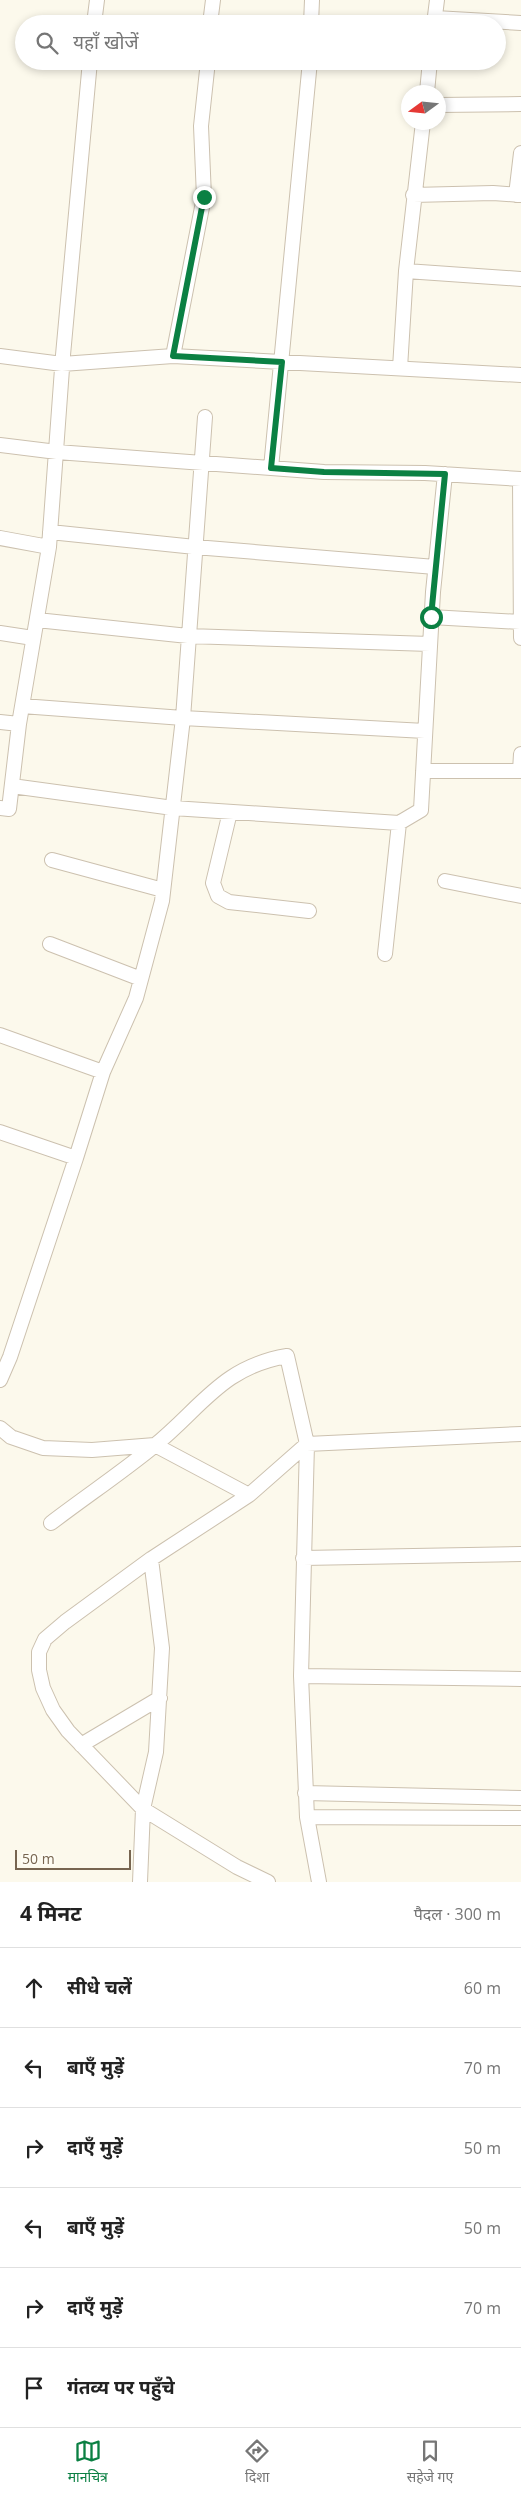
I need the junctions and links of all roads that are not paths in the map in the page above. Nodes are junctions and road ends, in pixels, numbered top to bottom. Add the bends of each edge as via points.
1 (97, 0) edge
2 (213, 0) edge
3 (312, 0) edge
4 (437, 0) edge
5 (95, 15) edge
6 (211, 15) edge
7 (311, 15) edge
8 (435, 15) edge
9 (506, 23) edge
10 (521, 23) edge
11 (89, 70) edge
12 (207, 70) edge
13 (309, 70) edge
14 (429, 70) edge
15 (428, 85) edge
16 (446, 104) edge
17 (521, 104) edge
18 (422, 130) edge
19 (521, 153) edge
20 (413, 195) junction
21 (518, 195) edge
22 (406, 271) junction
23 (521, 279) edge
24 (0, 356) edge
25 (173, 356) junction
26 (282, 362) junction
27 (62, 364) junction
28 (400, 368) junction
29 (521, 375) edge
30 (205, 417) dead end
31 (0, 445) edge
32 (57, 452) junction
33 (201, 463) junction
34 (271, 468) junction
35 (445, 474) junction
36 (521, 479) edge
37 (50, 532) junction
38 (0, 538) edge
39 (49, 547) junction
40 (195, 547) junction
41 (435, 567) junction
42 (431, 617) junction
43 (36, 620) junction
44 (520, 622) edge
45 (0, 633) edge
46 (188, 636) junction
47 (33, 638) junction
48 (521, 638) edge
49 (430, 644) junction
50 (22, 706) junction
51 (183, 718) junction
52 (1, 722) edge
53 (18, 724) junction
54 (425, 730) junction
55 (521, 754) edge
56 (423, 771) junction
57 (520, 771) edge
58 (12, 786) junction
59 (0, 808) edge
60 (173, 808) junction
61 (230, 812) junction
62 (399, 823) junction
63 (52, 860) dead end
64 (445, 881) dead end
65 (163, 890) junction
66 (521, 896) edge
67 (309, 911) dead end
68 (50, 944) dead end
69 (385, 954) dead end
70 (141, 980) junction
71 (0, 1036) edge
72 (103, 1072) junction
73 (0, 1132) edge
74 (76, 1158) junction
75 (0, 1380) edge
76 (0, 1428) edge
77 (521, 1434) edge
78 (307, 1444) junction
79 (155, 1445) junction
80 (249, 1495) junction
81 (51, 1523) dead end
82 (521, 1554) edge
83 (303, 1558) junction
84 (151, 1559) junction
85 (301, 1676) junction
86 (521, 1679) edge
87 (160, 1698) junction
88 (81, 1745) junction
89 (305, 1793) junction
90 (521, 1798) edge
91 (143, 1809) junction
92 (306, 1817) junction
93 (521, 1818) edge
94 (140, 1882) edge
95 (268, 1882) edge
96 (319, 1882) edge

1 - 5 street
2 - 6 street
3 - 7 street
4 - 8 street
9 - 10 street
11 - 27 street
12 - 25 street via 201,126 204,197
13 - 26 street
14 - 15 street
16 - 17 street
18 - 20 street
19 - 21 street
20 - 21 street
20 - 22 street
22 - 23 street
22 - 28 street
24 - 27 street
25 - 26 street
25 - 27 street
26 - 28 street
26 - 34 street
27 - 32 street
28 - 29 street
30 - 33 street
31 - 32 street
32 - 33 street
32 - 37 street
33 - 34 street
33 - 40 street
34 - 35 street
35 - 36 street
35 - 41 street
36 - 44 street
37 - 39 street
37 - 40 street
38 - 39 street
39 - 43 street
40 - 41 street
40 - 46 street
41 - 42 street
42 - 44 street
42 - 49 street
43 - 46 street
43 - 47 street
44 - 48 street
45 - 47 street
46 - 49 street
46 - 51 street
47 - 50 street
49 - 54 street
50 - 51 street
50 - 53 street
51 - 54 street
51 - 60 street
52 - 53 street
53 - 58 street
54 - 56 street
55 - 57 street
56 - 57 street
56 - 62 street via 421,810
58 - 59 street via 9,809
58 - 60 street
60 - 61 street
60 - 65 street
61 - 62 street
61 - 67 street via 213,884 218,896 229,902
62 - 69 street
63 - 65 street
64 - 66 street
65 - 70 street
68 - 70 street
70 - 72 street
71 - 72 street
72 - 74 street
73 - 74 street
74 - 75 street
76 - 79 street via 11,1437 43,1448 92,1450
77 - 78 street
78 - 79 street via 287,1356 264,1360 230,1377
78 - 80 street
78 - 83 street
79 - 80 street
79 - 81 street
80 - 84 street
82 - 83 street
83 - 85 street
84 - 87 street via 162,1648
84 - 88 street via 65,1622 45,1639 39,1652 38,1670 49,1702
85 - 86 street
85 - 89 street
87 - 88 street
87 - 91 street via 156,1752
88 - 91 street
89 - 90 street
89 - 92 street
91 - 94 street
91 - 95 street via 237,1867
92 - 93 street
92 - 96 street

